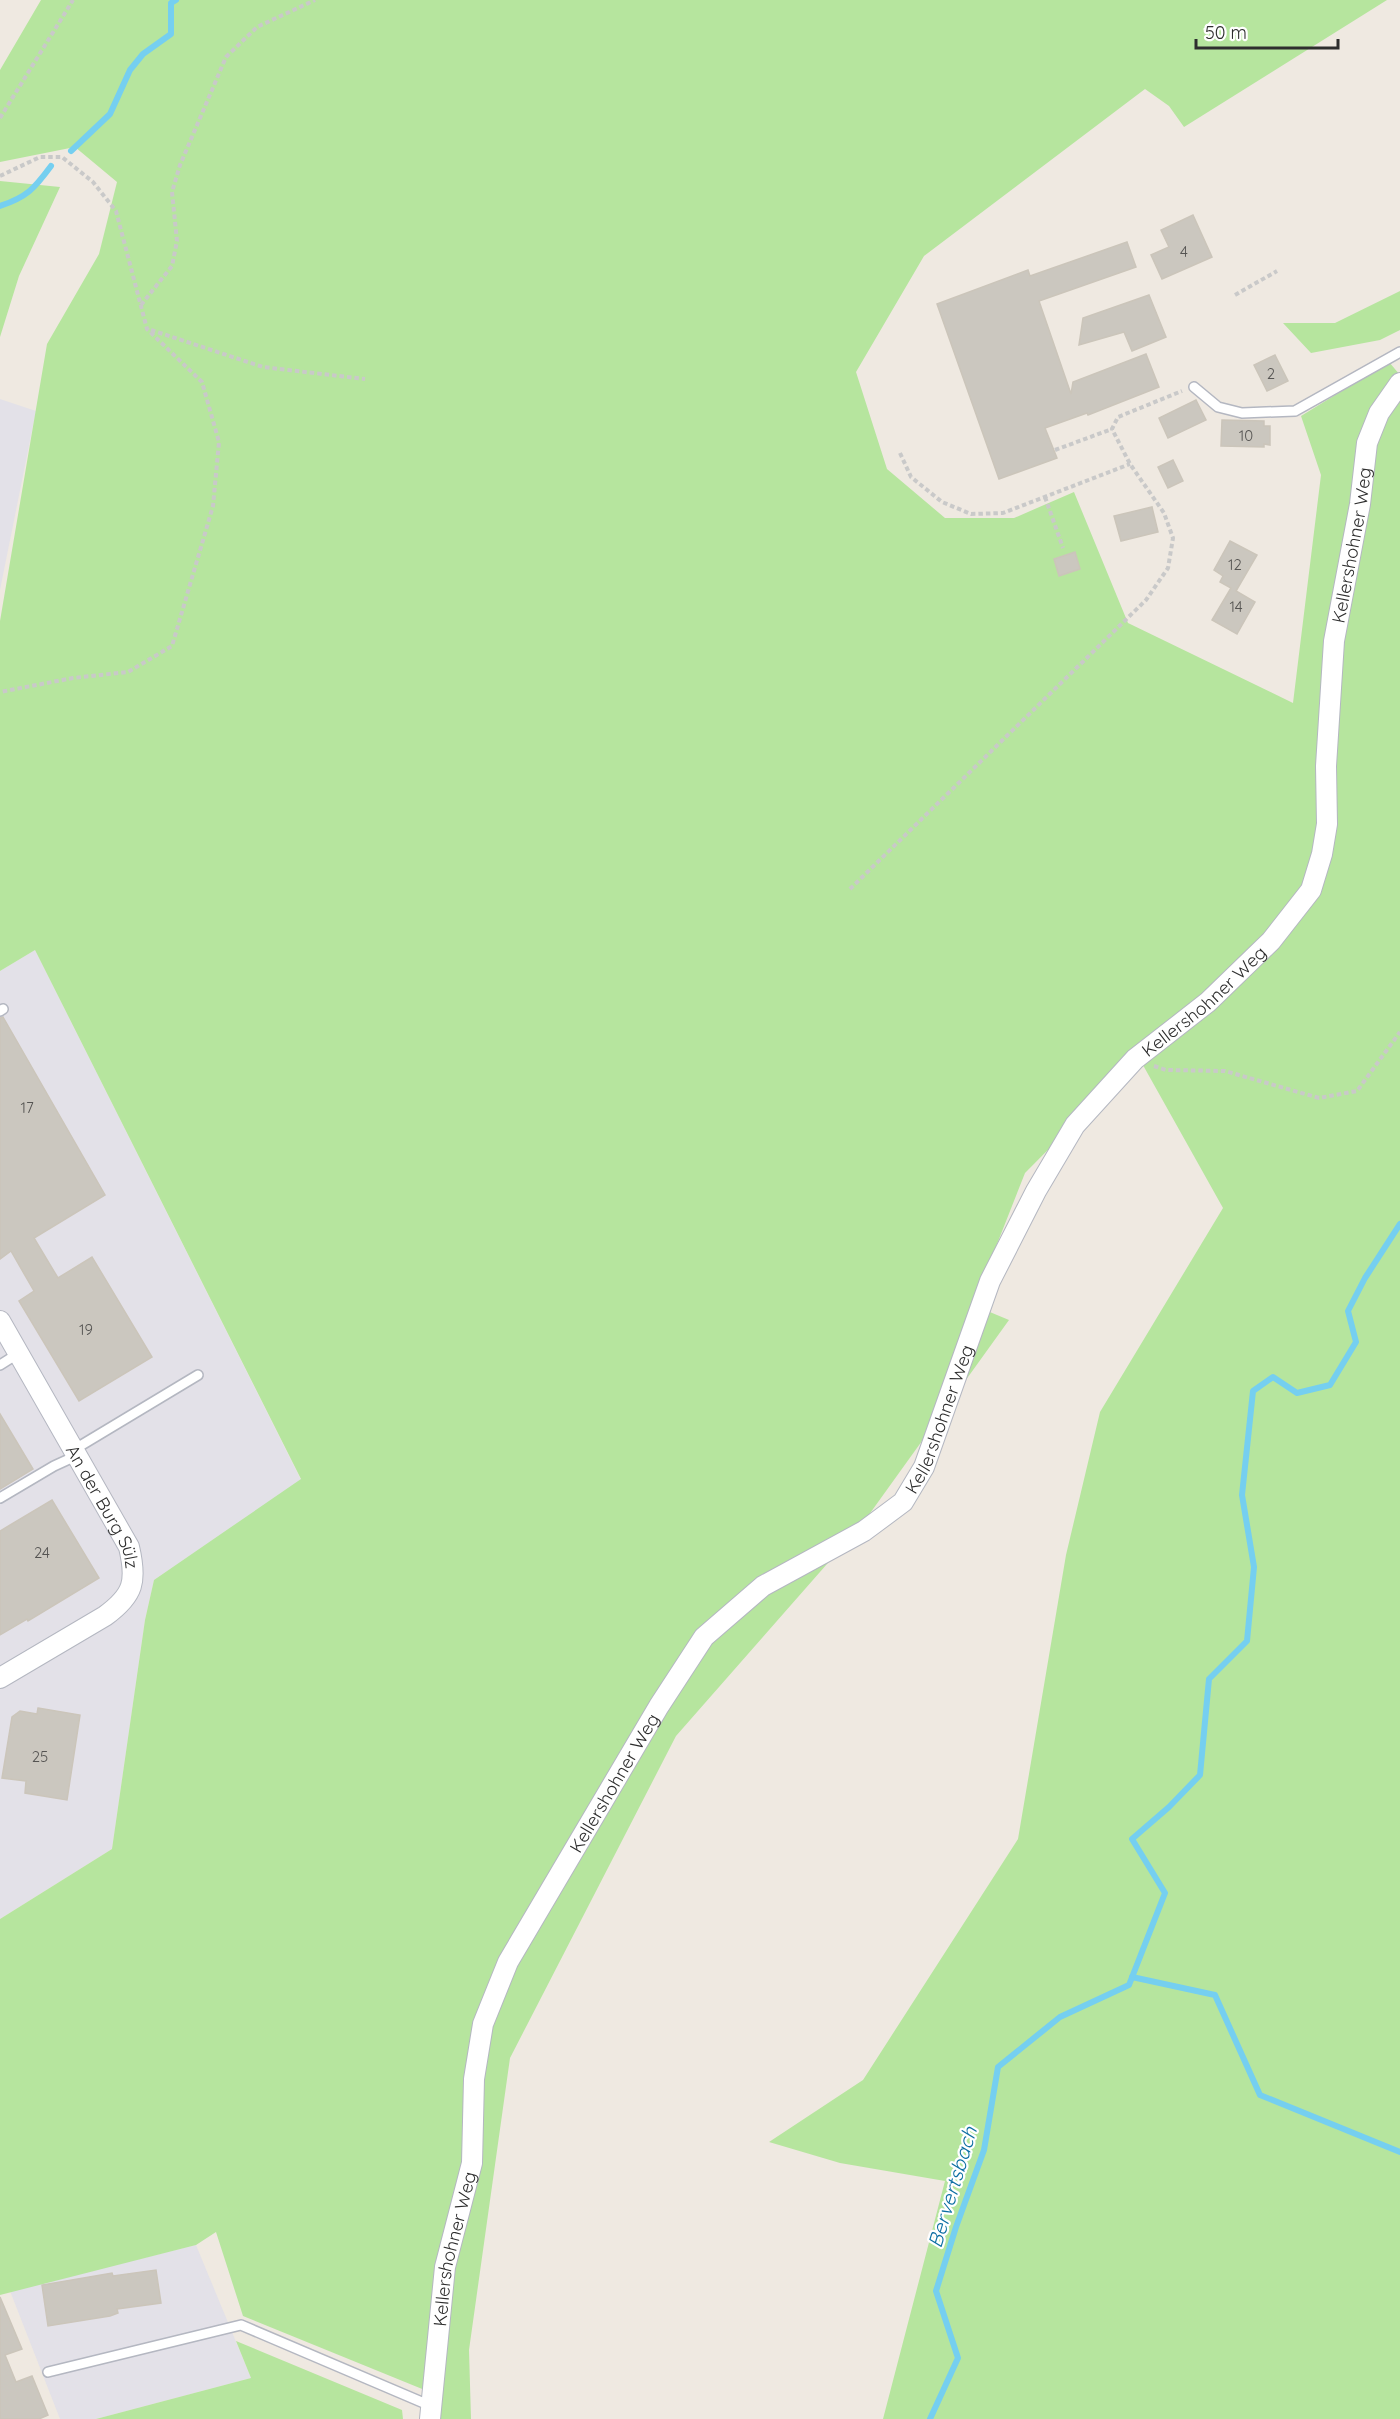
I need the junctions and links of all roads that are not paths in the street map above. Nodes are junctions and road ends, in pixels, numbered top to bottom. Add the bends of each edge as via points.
1 (1400, 352) edge
2 (1400, 383) edge
3 (1194, 387) road end
4 (0, 1321) edge
5 (19, 1353) junction
6 (0, 1365) edge
7 (198, 1375) dead end
8 (76, 1452) junction
9 (0, 1498) edge
10 (0, 1678) edge
11 (48, 2372) dead end
12 (430, 2413) edge

1 - 3 lane via 1295,411 1242,413 1218,407
2 - 12 street, Kellershohner Weg via 1379,413 1367,443 1360,504 1334,641 1326,766 1327,824 1311,890 1271,941 1208,1002 1135,1059 1075,1125 990,1281 924,1467 903,1502 864,1531 763,1586 704,1637 508,1962 483,2024 474,2079 472,2163 445,2267
4 - 5 street, An der Burg Sülz
5 - 6 lane
5 - 8 street, An der Burg Sülz
7 - 8 lane
8 - 9 lane
8 - 10 street, An der Burg Sülz via 129,1547 133,1586 119,1606 105,1616
11 - 12 lane via 241,2325

